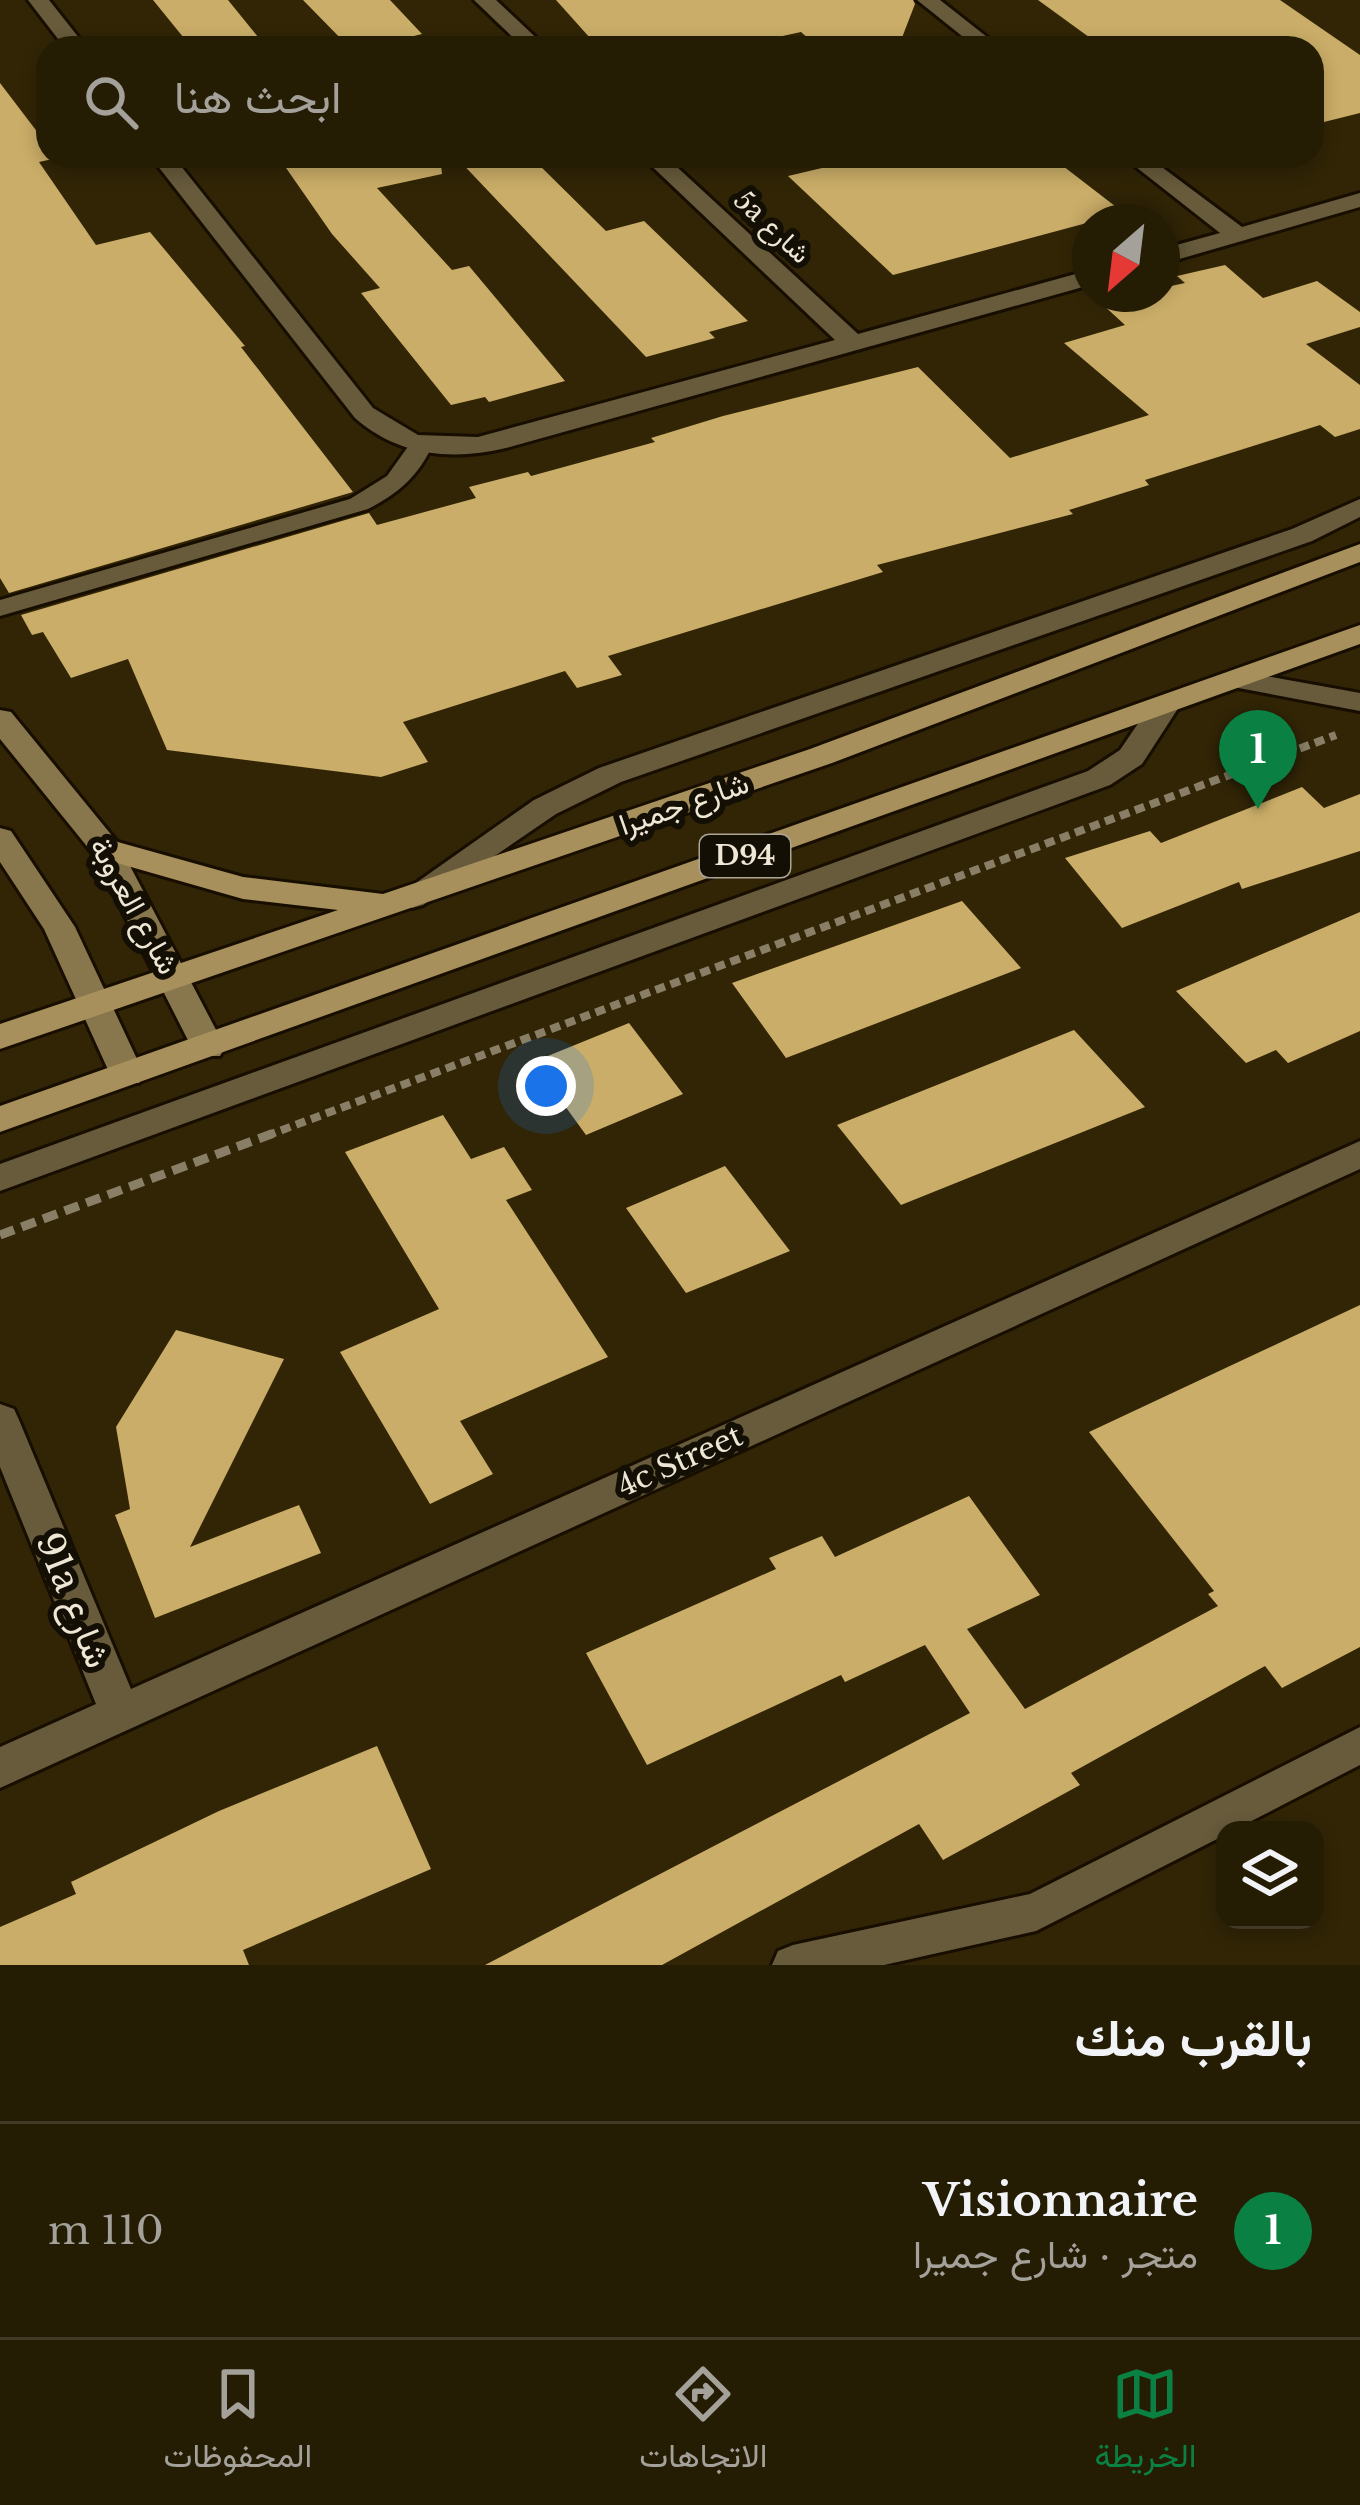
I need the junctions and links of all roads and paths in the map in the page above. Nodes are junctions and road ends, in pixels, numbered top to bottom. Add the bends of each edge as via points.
1 (38, 0) edge
2 (484, 0) edge
3 (927, 0) edge
4 (66, 36) edge
5 (523, 36) edge
6 (975, 36) edge
7 (170, 168) edge
8 (665, 168) edge
9 (1149, 168) edge
10 (1360, 200) edge
11 (1239, 236) junction
12 (1180, 252) edge
13 (1072, 282) edge
14 (852, 341) junction
15 (420, 446) junction
16 (1360, 507) edge
17 (1360, 552) edge
18 (0, 608) edge
19 (1360, 634) edge
20 (1238, 680) junction
21 (1360, 703) edge
22 (1164, 707) junction
23 (0, 719) edge
24 (1338, 734) dead end
25 (0, 838) edge
26 (107, 850) junction
27 (402, 903) junction
28 (175, 980) junction
29 (94, 1004) junction
30 (0, 1037) edge
31 (208, 1047) junction
32 (127, 1074) junction
33 (0, 1119) edge
34 (1360, 1154) edge
35 (0, 1178) edge
36 (0, 1235) edge
37 (0, 1420) edge
38 (121, 1714) junction
39 (1360, 1745) edge
40 (0, 1768) edge
41 (793, 1965) edge

1 - 4 street
2 - 5 street
3 - 6 street
7 - 15 street via 364,413 385,434
8 - 14 street, 5a شارع
9 - 11 street
10 - 11 street
11 - 12 street
13 - 14 street
14 - 15 street via 496,442
15 - 18 lane via 399,480 359,504
16 - 27 street via 1302,535 610,775 544,807
17 - 27 main road, شارع جميرا / D94 via 821,756
19 - 20 main road, D94
20 - 21 street
20 - 22 main road, D94
22 - 31 main road, D94
22 - 35 street via 1131,757 1099,778
23 - 26 main road, شارع العروبة
24 - 36 path
25 - 29 main road via 59,927
26 - 27 main road via 242,888
26 - 28 main road, شارع العروبة
27 - 28 main road, شارع جميرا / D94
28 - 29 main road, شارع جميرا / D94
28 - 31 main road, شارع العروبة
29 - 30 main road, شارع جميرا / D94
29 - 32 main road
31 - 32 main road, D94
32 - 33 main road, D94
34 - 38 street, 4c Street
37 - 38 street, 91a شارع
38 - 40 street, 4c Street
39 - 41 lane via 1036,1912

